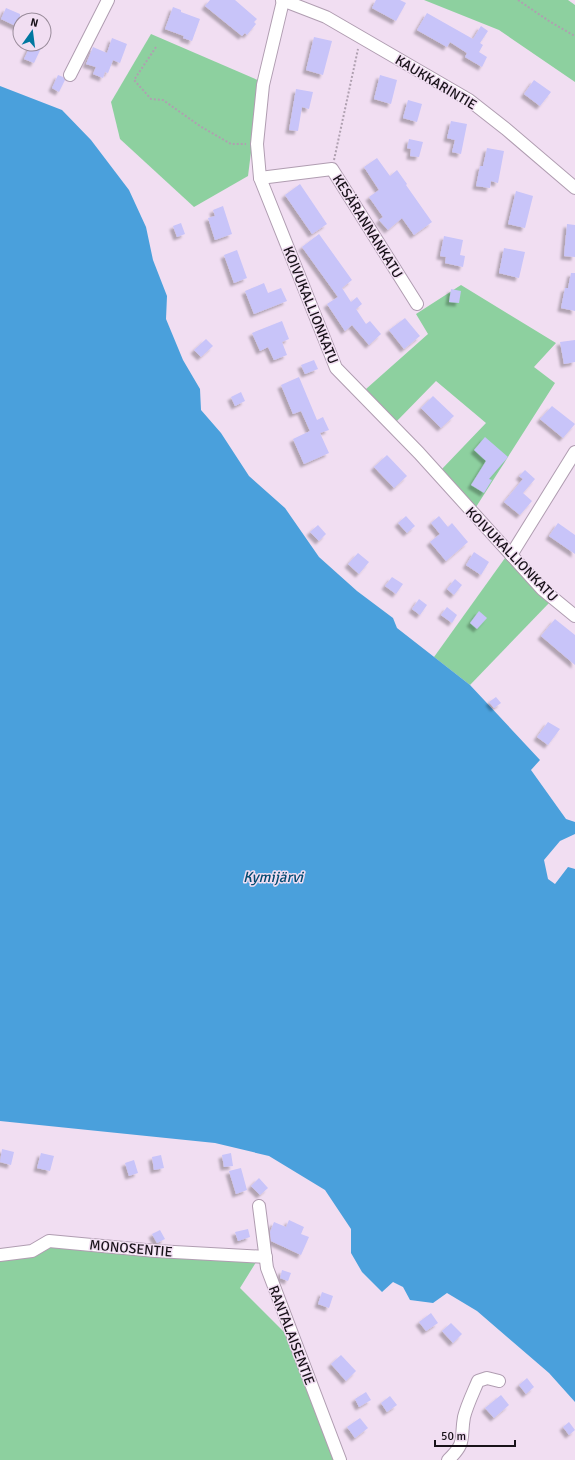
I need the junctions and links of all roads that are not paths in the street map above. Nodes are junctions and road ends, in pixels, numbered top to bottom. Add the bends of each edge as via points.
1 (108, 0) edge
2 (282, 0) edge
3 (70, 75) dead end
4 (260, 178) junction
5 (575, 188) edge
6 (417, 304) dead end
7 (575, 452) edge
8 (510, 555) junction
9 (575, 616) edge
10 (259, 1206) dead end
11 (0, 1255) edge
12 (266, 1257) junction
13 (499, 1381) dead end
14 (340, 1460) edge
15 (448, 1460) edge

1 - 3 street
2 - 4 street, KOIVUKALLIONKATU via 263,85 257,144
2 - 5 street, KAUKKARINTIE via 326,17 469,100
4 - 6 street, KESÄRANNANKATU via 332,169
4 - 8 street, KOIVUKALLIONKATU via 336,368 418,453
7 - 8 street
8 - 9 street, KOIVUKALLIONKATU via 542,589
10 - 12 street, RANTALAISENTIE
11 - 12 street, MONOSENTIE via 32,1251 49,1241 156,1251
12 - 14 street, RANTALAISENTIE via 267,1268
13 - 15 street via 486,1378 478,1381 464,1418 463,1438 458,1451

